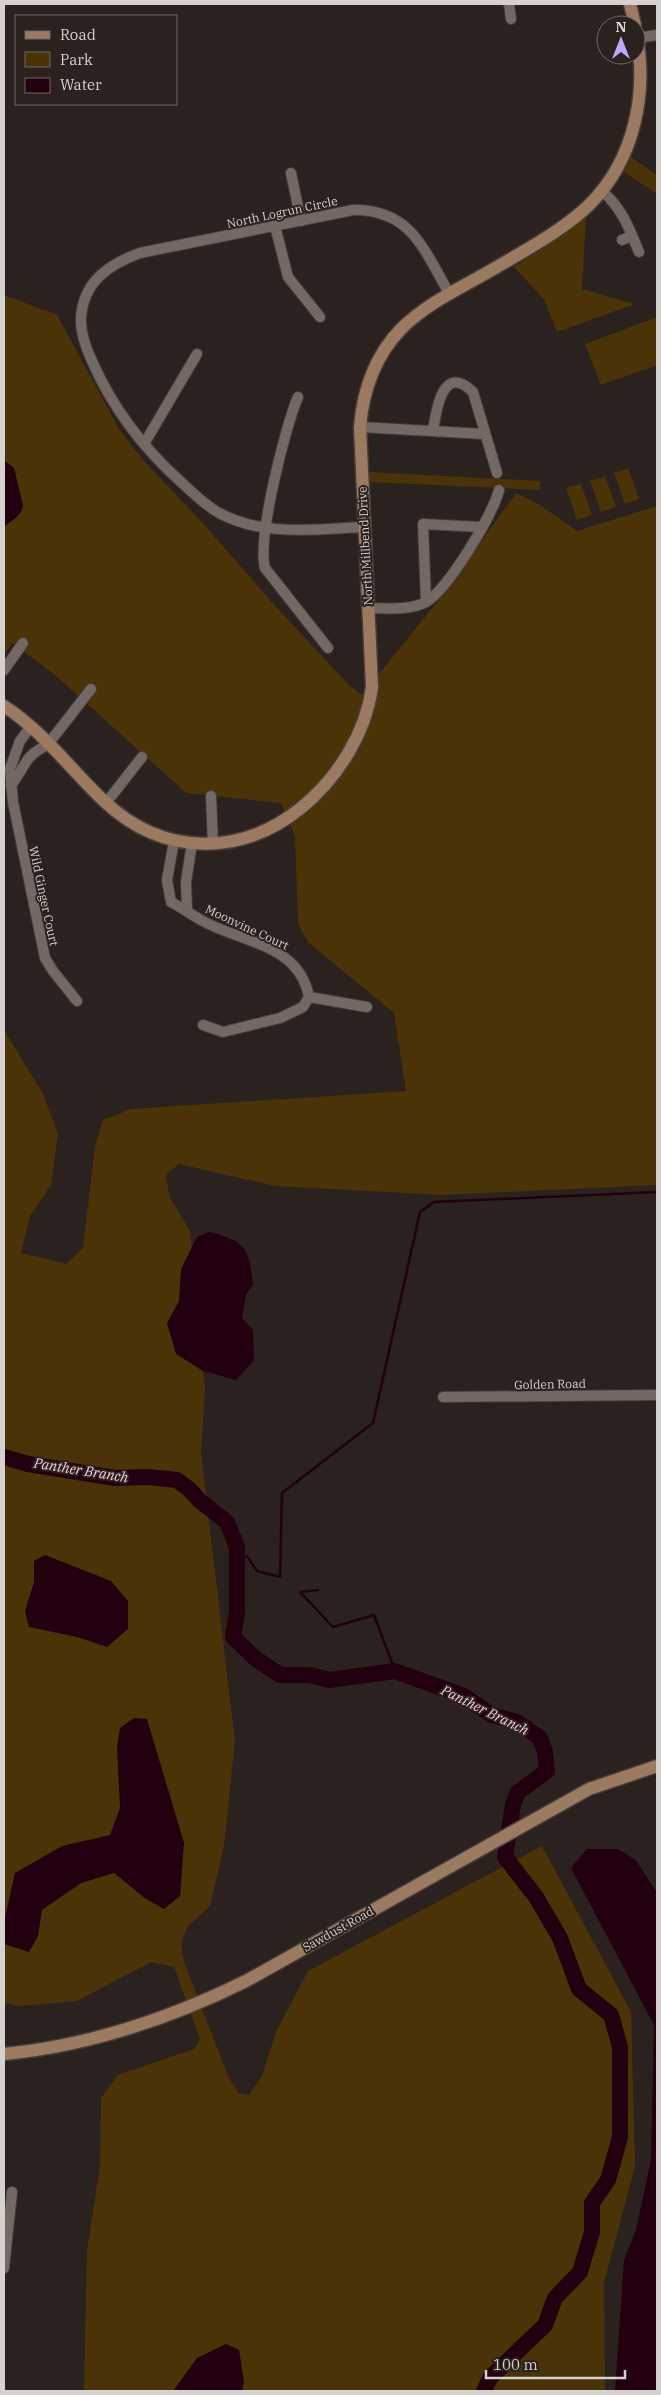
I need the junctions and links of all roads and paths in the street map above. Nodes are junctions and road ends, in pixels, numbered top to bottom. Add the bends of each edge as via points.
1 (509, 4) edge
2 (511, 19) dead end
3 (640, 65) edge
4 (291, 173) dead end
5 (602, 191) junction
6 (301, 221) junction
7 (275, 226) junction
8 (639, 252) dead end
9 (449, 293) junction
10 (320, 317) dead end
11 (197, 354) dead end
12 (298, 398) dead end
13 (360, 428) junction
14 (433, 431) junction
15 (484, 434) junction
16 (144, 444) junction
17 (497, 473) dead end
18 (499, 490) dead end
19 (364, 527) junction
20 (265, 528) junction
21 (481, 528) junction
22 (426, 602) junction
23 (368, 608) junction
24 (24, 643) dead end
25 (328, 648) dead end
26 (4, 670) edge
27 (91, 689) dead end
28 (4, 706) edge
29 (32, 726) junction
30 (49, 743) junction
31 (142, 756) dead end
32 (11, 786) junction
33 (211, 796) dead end
34 (106, 803) junction
35 (174, 841) junction
36 (192, 843) junction
37 (213, 844) junction
38 (187, 910) junction
39 (310, 997) junction
40 (77, 1001) dead end
41 (367, 1006) dead end
42 (203, 1025) dead end
43 (657, 1395) edge
44 (443, 1397) dead end
45 (657, 1766) edge
46 (4, 2054) edge
47 (12, 2192) dead end
48 (4, 2268) edge

1 - 2 street
3 - 5 street, North Millbend Drive via 642,83 637,117 626,148
4 - 6 street
5 - 8 street via 620,210 627,238
5 - 9 street, North Millbend Drive via 562,226
6 - 7 street, North Logrun Circle
6 - 9 street, North Logrun Circle via 352,210 389,216 418,238
7 - 10 street via 288,277
7 - 16 street, North Logrun Circle via 140,253 110,266 92,285 82,306 82,336 107,394
9 - 13 street, North Millbend Drive via 402,328 380,356 366,390
11 - 16 street
12 - 20 street via 289,422
13 - 14 street
13 - 19 street, North Millbend Drive
14 - 15 street
14 - 15 street via 440,396 446,386 455,383 465,384 473,392
15 - 17 street
16 - 20 street, North Logrun Circle via 161,464 211,508 233,519
18 - 21 street via 491,513
19 - 20 street, North Logrun Circle
19 - 23 street, North Millbend Drive
20 - 25 street via 265,568
21 - 22 street via 445,586
21 - 22 street via 422,524
22 - 23 street via 414,606
23 - 37 street, North Millbend Drive via 372,687 362,728 346,755 307,803 289,817 244,839
24 - 26 street
27 - 30 street
28 - 29 street, North Millbend Drive
29 - 30 street, North Millbend Drive
29 - 32 street, Wild Ginger Court via 15,752 10,769
30 - 32 street via 34,752
30 - 34 street, North Millbend Drive
31 - 34 street
32 - 40 street, Wild Ginger Court via 40,942 53,971
33 - 37 street
34 - 35 street, North Millbend Drive via 144,828
35 - 36 street, North Millbend Drive
35 - 38 street, Moonvine Court via 167,880 171,902
36 - 37 street, North Millbend Drive
36 - 38 street, Moonvine Court via 186,882
38 - 39 street, Moonvine Court via 201,920 280,953 300,972
39 - 41 street
39 - 42 street via 303,1007 280,1018 224,1032
43 - 44 street, Golden Road
45 - 46 street, Sawdust Road via 590,1789 537,1816 246,1981 203,2002 82,2040
47 - 48 street

